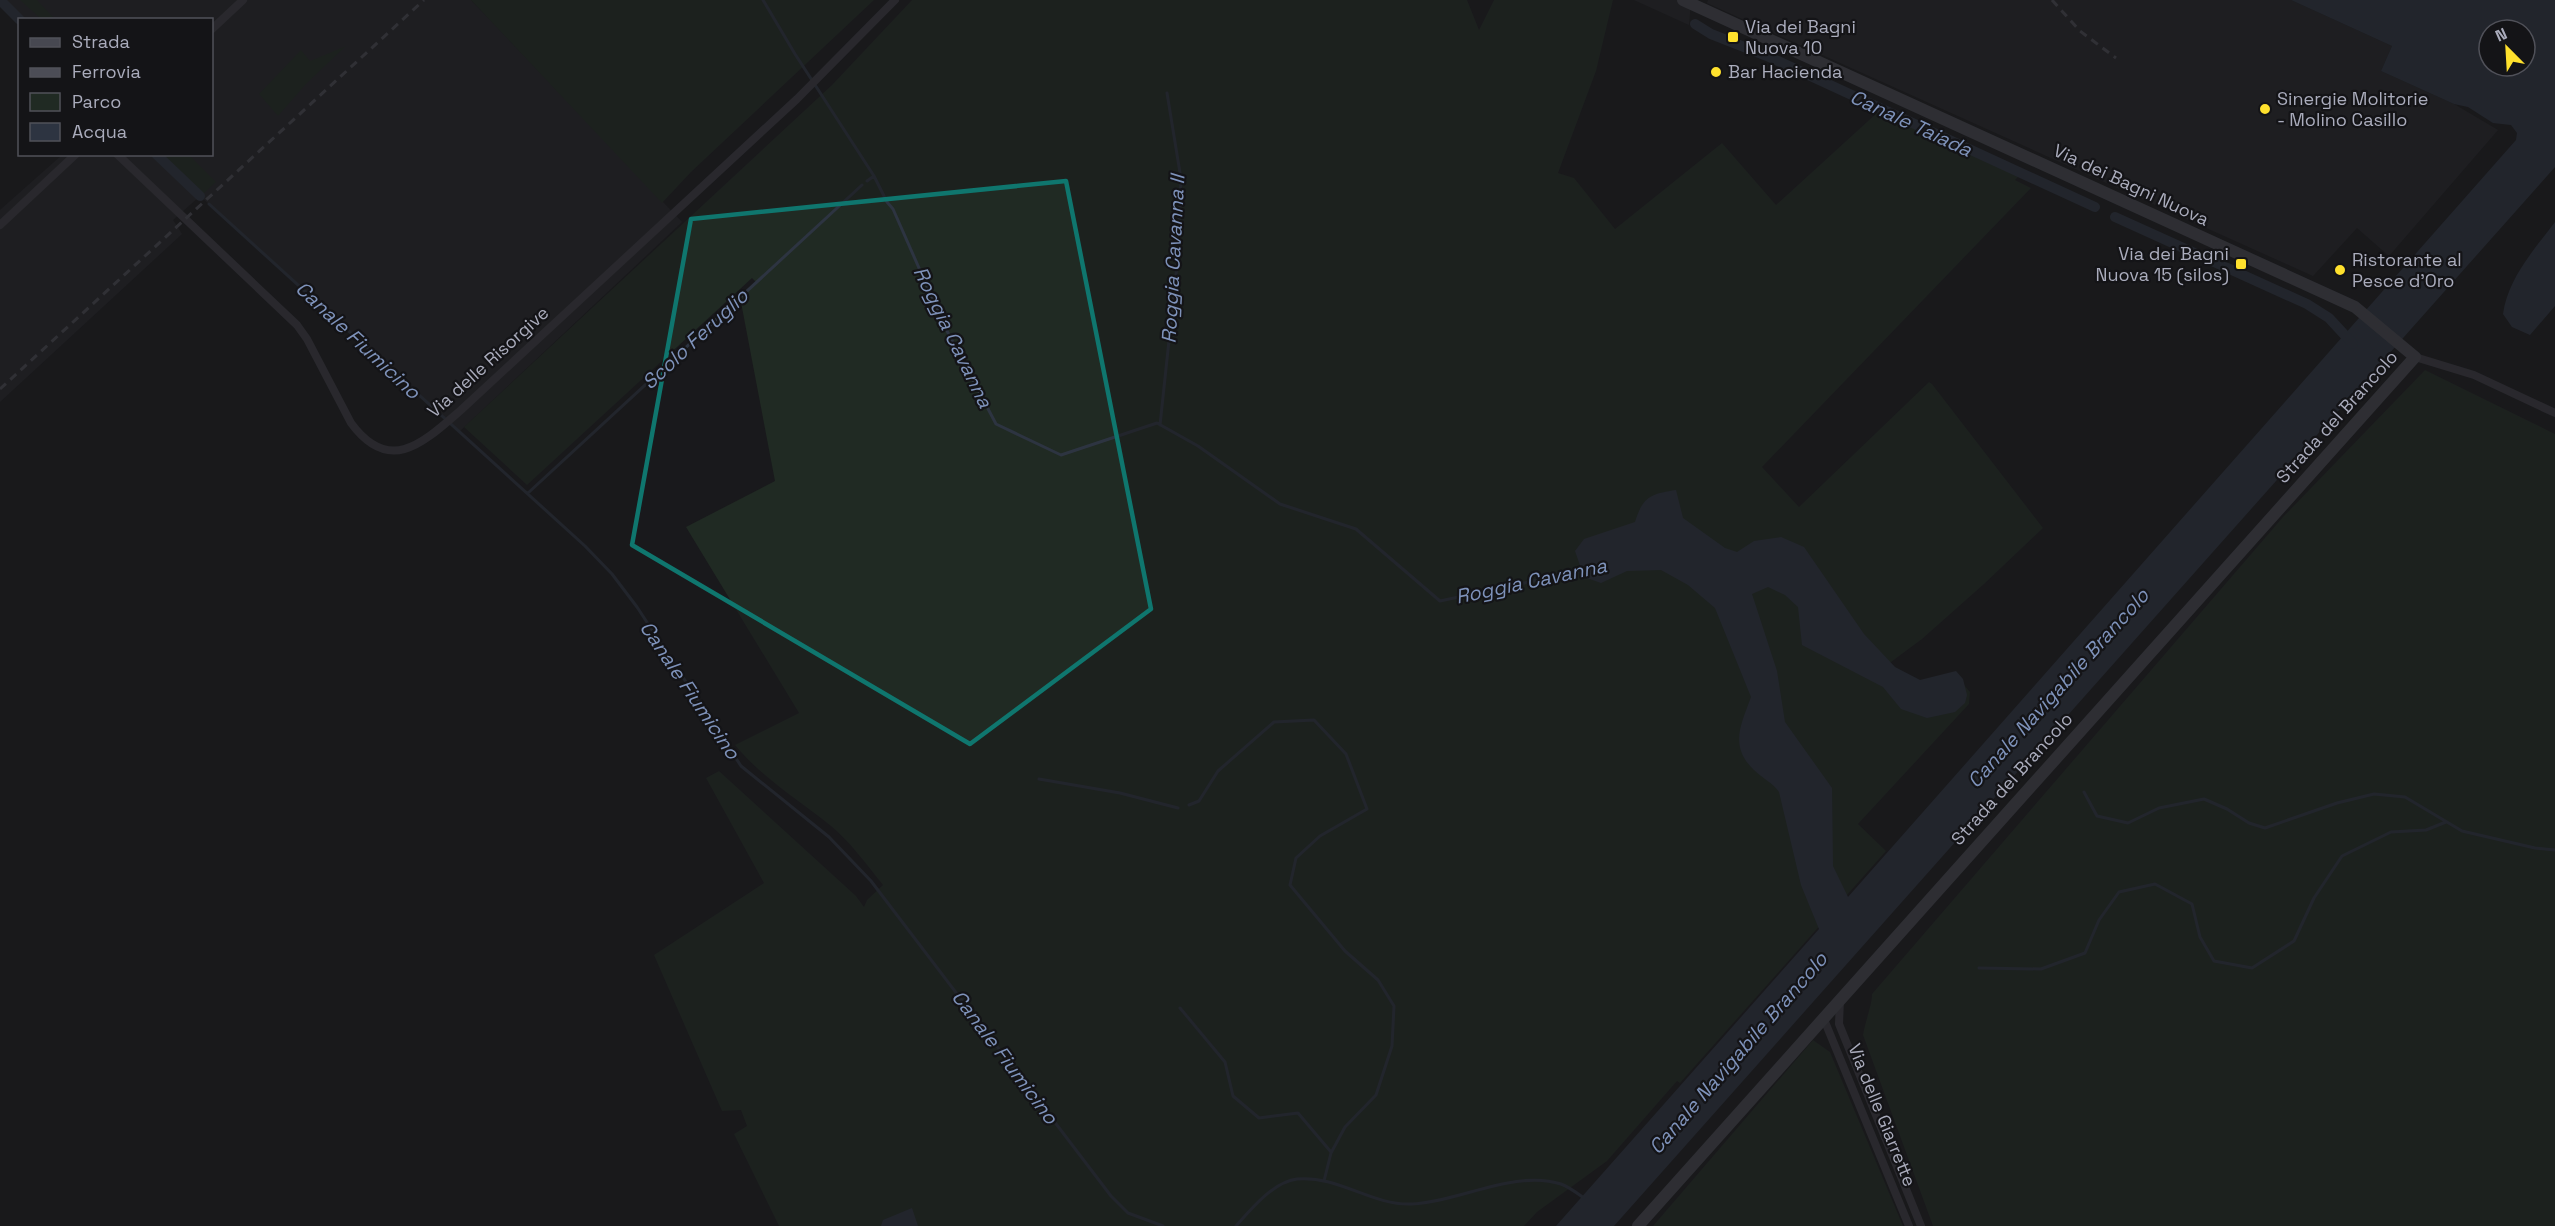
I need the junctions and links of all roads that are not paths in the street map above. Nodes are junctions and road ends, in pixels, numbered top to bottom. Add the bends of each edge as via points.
1 (243, 0) edge
2 (895, 0) edge
3 (1683, 0) edge
4 (213, 28) edge
5 (74, 156) edge
6 (119, 156) edge
7 (0, 225) edge
8 (2415, 357) junction
9 (2555, 413) edge
10 (1836, 1003) junction
11 (1823, 1017) junction
12 (1812, 1030) junction
13 (1830, 1033) junction
14 (1638, 1226) edge
15 (1910, 1226) edge
16 (1921, 1226) edge

1 - 4 street
2 - 6 street, Via delle Risorgive via 797,99 461,410 419,444 396,450 371,445 360,435 297,325
3 - 8 street, Via dei Bagni Nuova via 2355,307
5 - 7 street
8 - 9 street, Via dei Bagni Nuova via 2474,375
8 - 10 street, Strada del Brancolo
10 - 11 street, Strada del Brancolo
10 - 16 street, Via delle Giarrette via 1839,1024
11 - 12 street, Strada del Brancolo
11 - 13 street, Via delle Giarrette
12 - 13 street
12 - 14 street, Strada del Brancolo
13 - 15 street, Via delle Giarrette

